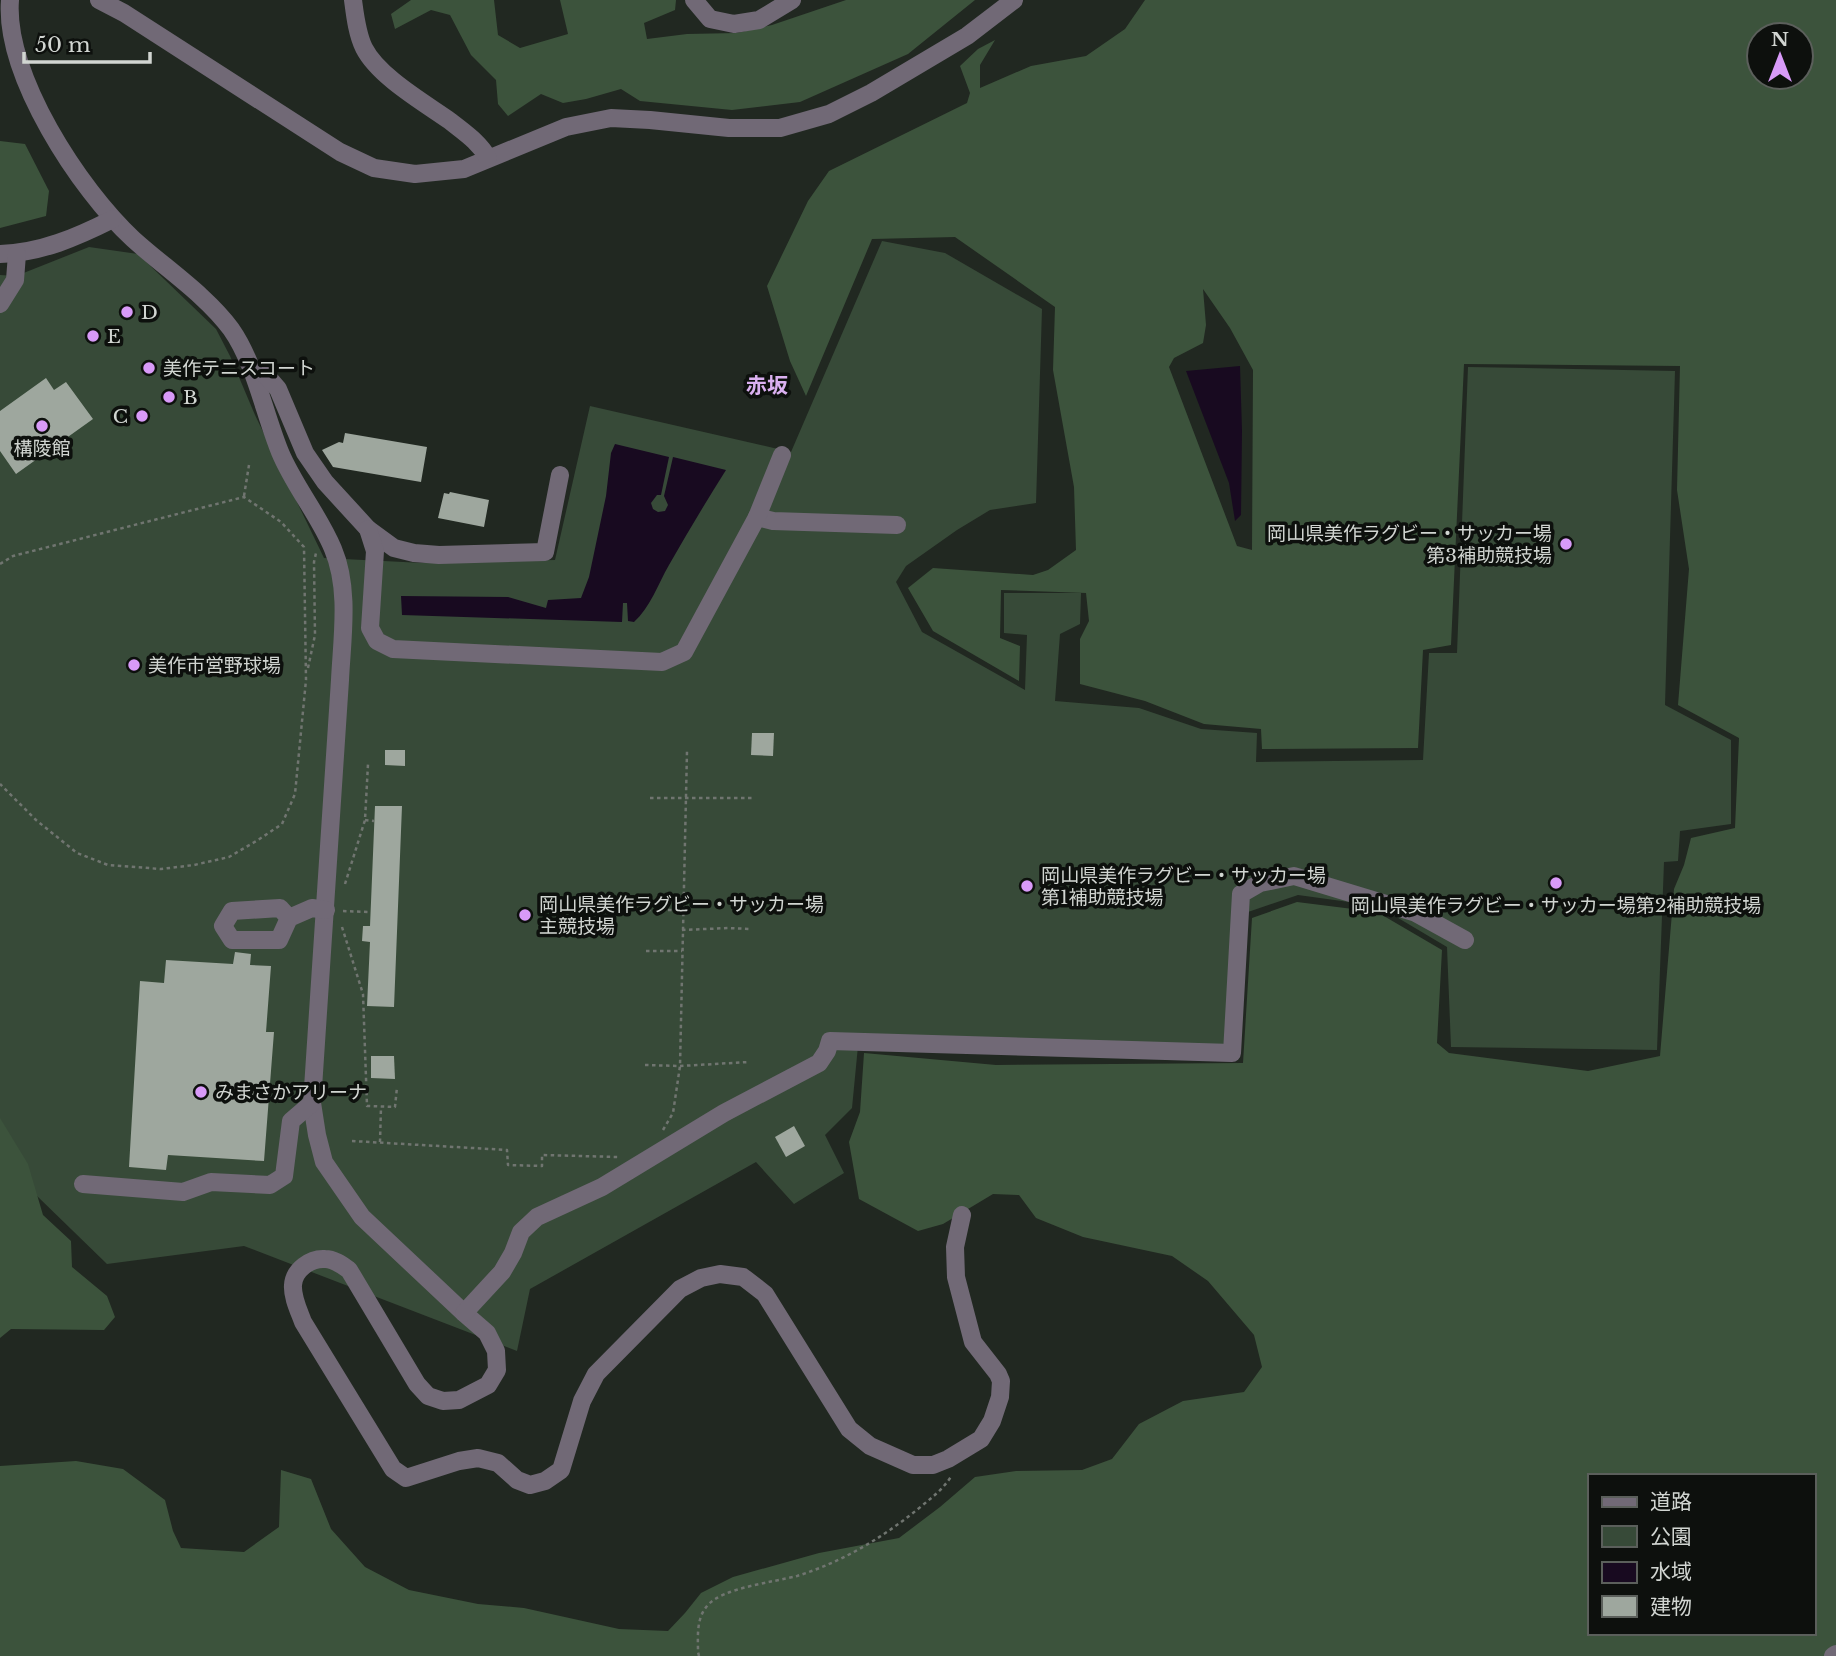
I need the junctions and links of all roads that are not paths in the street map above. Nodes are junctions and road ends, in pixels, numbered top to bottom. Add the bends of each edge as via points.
1 (10, 0) edge
2 (99, 0) edge
3 (353, 0) edge
4 (694, 0) edge
5 (792, 0) edge
6 (1013, 0) edge
7 (488, 159) junction
8 (113, 219) junction
9 (9, 254) edge
10 (0, 304) edge
11 (251, 369) junction
12 (782, 455) dead end
13 (560, 475) dead end
14 (757, 517) junction
15 (897, 525) dead end
16 (368, 529) junction
17 (331, 910) junction
18 (289, 918) dead end
19 (1465, 940) dead end
20 (312, 1102) junction
21 (83, 1184) dead end
22 (962, 1215) dead end
23 (464, 1313) junction

1 - 8 street via 16,48 42,116
2 - 7 street via 340,152 374,168 415,174 464,169
3 - 7 street via 362,45 370,58 387,76 481,146
4 - 5 street via 710,19 734,24 759,20
6 - 7 street via 967,36 829,114 780,128 611,118 566,127
8 - 9 street via 53,246
8 - 11 street via 230,328
9 - 10 street via 15,280
11 - 16 street via 265,374 278,389 305,453
11 - 17 street via 281,455 334,551 342,582
12 - 14 street
13 - 16 street via 545,552 414,553 394,548
14 - 15 street
14 - 16 street via 684,652 662,662 393,649 377,641 370,628 375,551
17 - 18 street via 312,908
17 - 20 street
19 - 23 street via 1416,913 1294,876 1260,883 1241,894 1232,1053 830,1041 819,1063 723,1113 602,1186 537,1217 521,1232 502,1272
20 - 21 street via 291,1121 284,1177 270,1185 211,1182 183,1192
20 - 23 street via 324,1162 362,1217
22 - 23 street via 956,1277 973,1342 1001,1381 1000,1397 981,1439 933,1465 913,1465 870,1446 849,1429 765,1294 743,1277 720,1274 680,1289 596,1374 582,1401 561,1470 545,1481 530,1485 498,1463 478,1458 406,1478 393,1469 303,1322 293,1285 298,1270 325,1258 349,1270 416,1384 428,1396 443,1401 488,1385 497,1370 495,1350 486,1333

